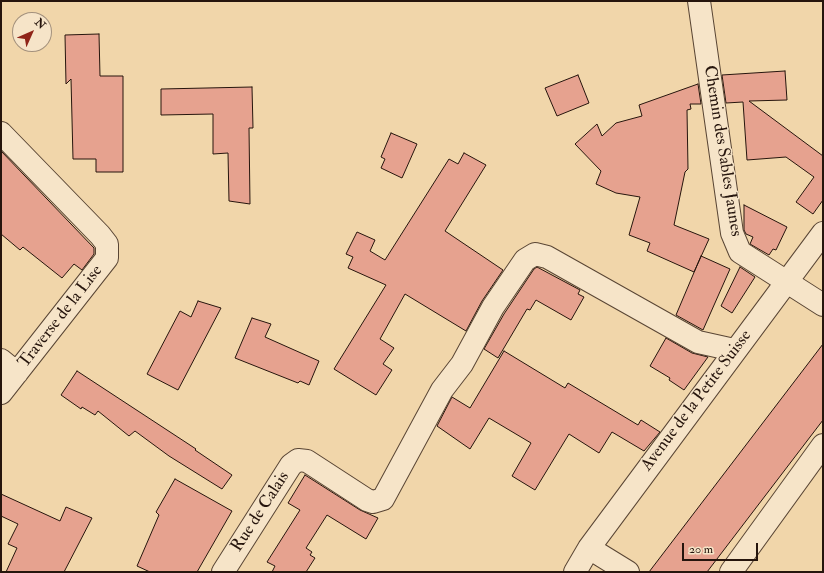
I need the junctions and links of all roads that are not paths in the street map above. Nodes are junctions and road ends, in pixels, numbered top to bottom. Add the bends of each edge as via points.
1 (699, 1) edge
2 (1, 133) edge
3 (823, 233) edge
4 (787, 282) junction
5 (823, 304) edge
6 (734, 350) junction
7 (9, 367) edge
8 (1, 393) edge
9 (823, 445) edge
10 (589, 548) junction
11 (223, 572) edge
12 (575, 572) edge
13 (628, 572) edge
14 (731, 572) edge

1 - 4 street, Chemin des Sables Jaunes via 732,232 740,252
2 - 7 street, Traverse de la Lise via 107,244 107,258
3 - 4 street, Avenue de la Petite Suisse
4 - 5 street, Chemin des Sables Jaunes
4 - 6 street, Avenue de la Petite Suisse
6 - 10 street, Avenue de la Petite Suisse
6 - 11 street, Rue de Calais via 698,342 547,257 535,254 525,260 493,307 462,364 442,390 383,499 373,502 367,500 307,461 298,460 291,465
7 - 8 street, Traverse de la Lise
9 - 14 street
10 - 12 street, Avenue de la Petite Suisse
10 - 13 street

